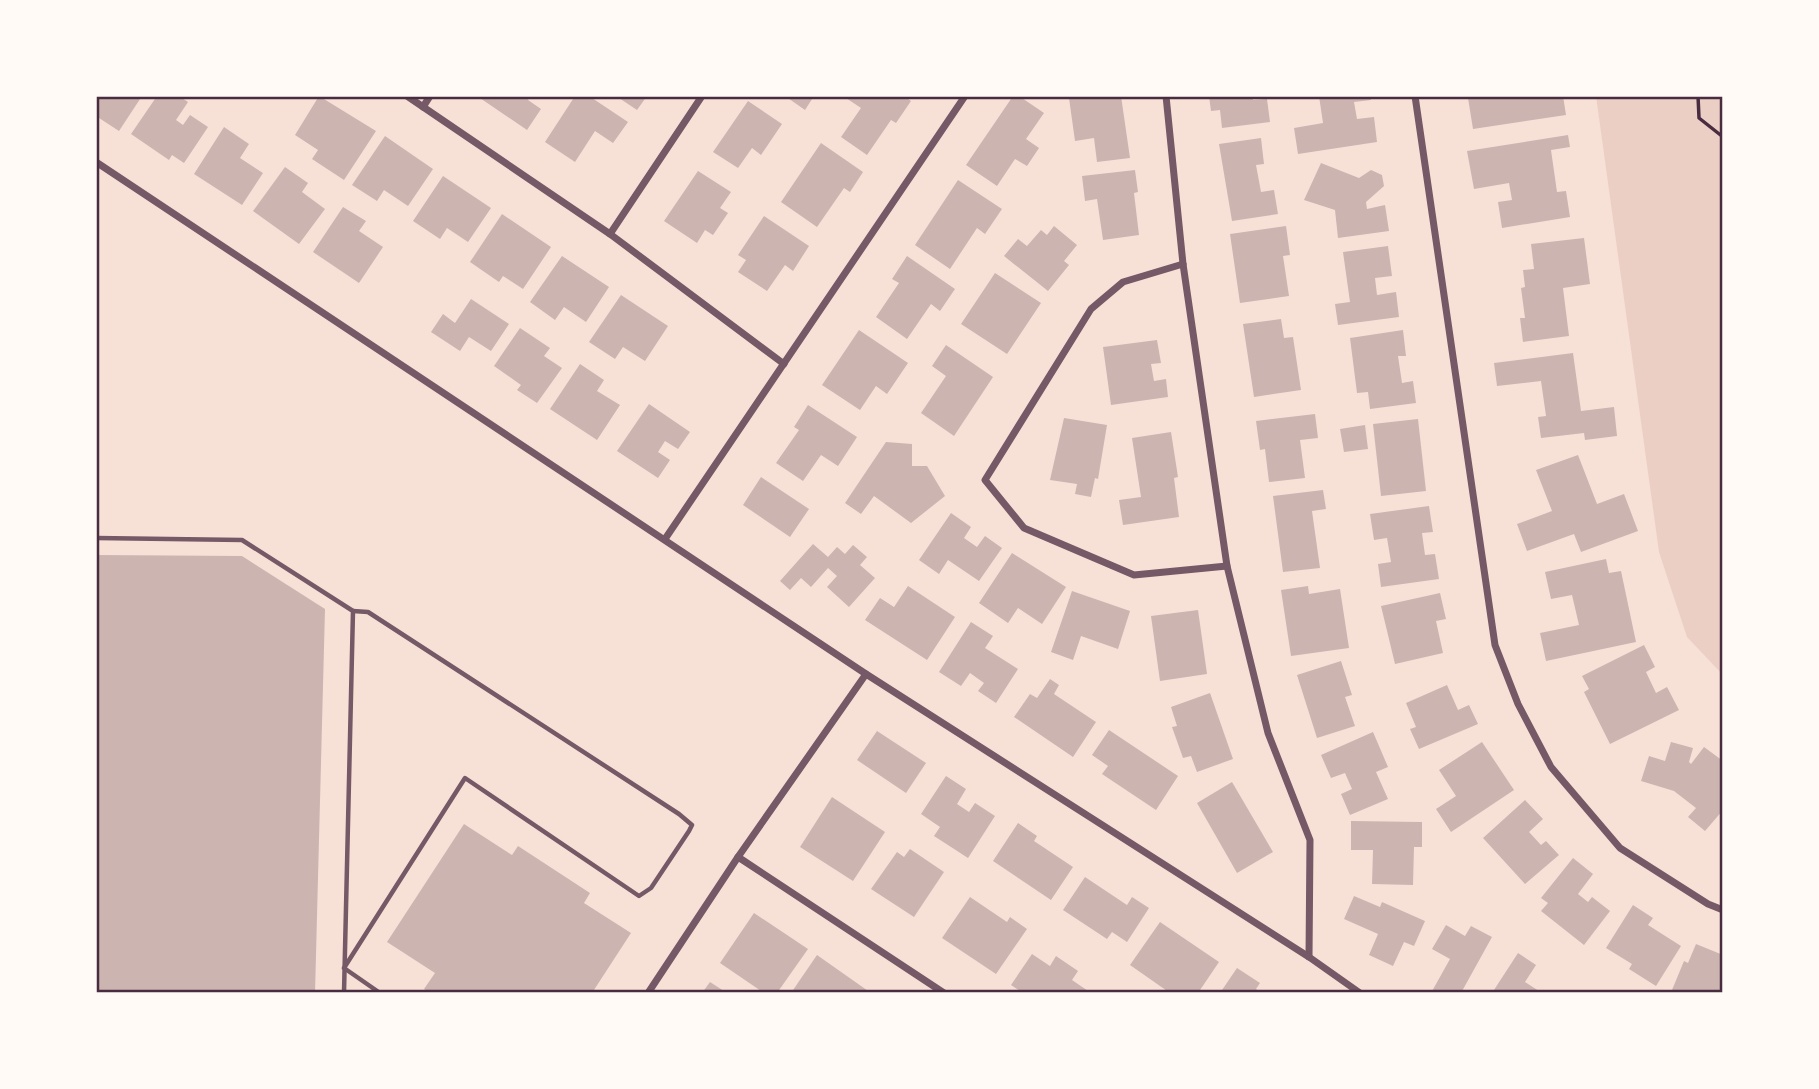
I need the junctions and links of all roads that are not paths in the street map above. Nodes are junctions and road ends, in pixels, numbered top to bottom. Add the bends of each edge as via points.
1 (407, 96) edge
2 (430, 96) edge
3 (702, 96) edge
4 (965, 96) edge
5 (1166, 96) edge
6 (1415, 96) edge
7 (423, 107) junction
8 (96, 162) edge
9 (610, 234) junction
10 (1183, 264) junction
11 (784, 364) junction
12 (96, 538) edge
13 (665, 539) junction
14 (1227, 566) junction
15 (353, 611) junction
16 (866, 674) junction
17 (738, 857) junction
18 (1723, 909) edge
19 (1309, 957) junction
20 (344, 968) junction
21 (344, 993) edge
22 (380, 993) edge
23 (648, 993) edge
24 (944, 993) edge
25 (1360, 993) edge

1 - 7 street
2 - 7 street
3 - 9 street
4 - 11 street
5 - 10 street
6 - 18 street via 1499,661 1551,767 1620,848
7 - 9 street
8 - 13 street
9 - 11 street
10 - 14 street
10 - 14 street via 1123,282 1091,309 985,480 1024,528 1134,575
11 - 13 street
12 - 15 lane via 242,540
13 - 16 street
14 - 19 street via 1268,733 1310,840
15 - 20 lane
15 - 20 lane via 368,612 692,825 651,888 639,896 465,778
16 - 17 street
16 - 19 street
17 - 23 street
17 - 24 street
19 - 25 street
20 - 21 lane
20 - 22 lane

